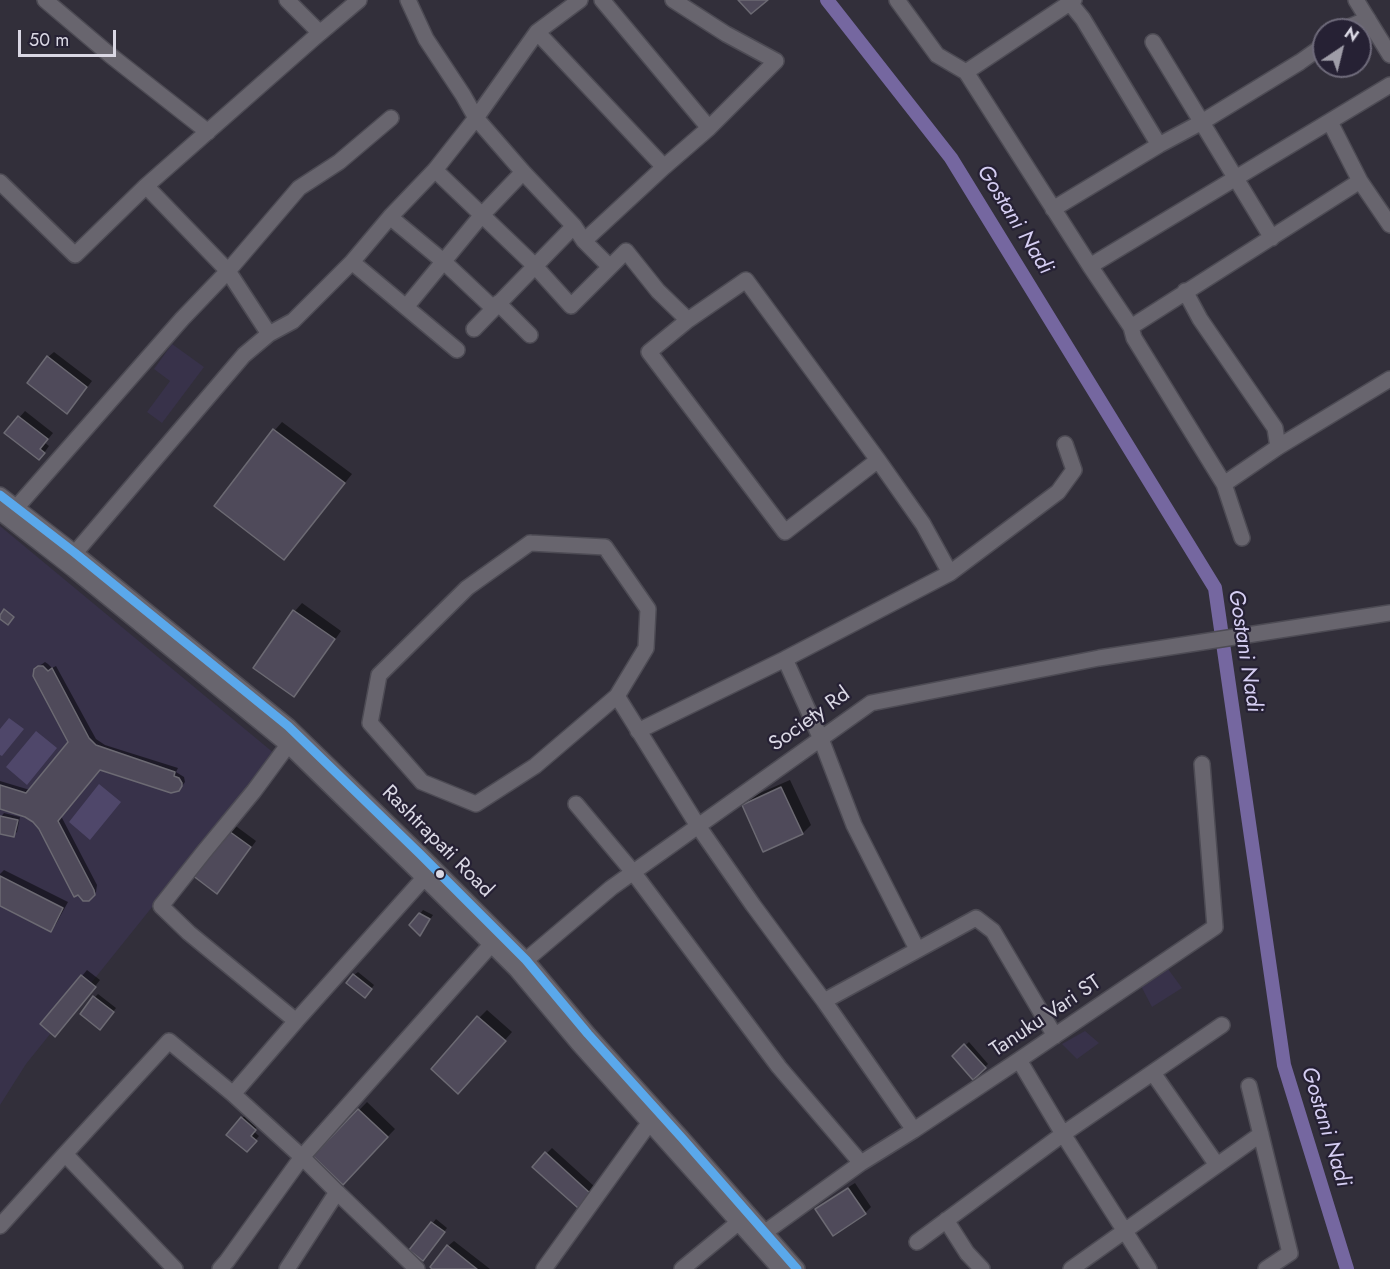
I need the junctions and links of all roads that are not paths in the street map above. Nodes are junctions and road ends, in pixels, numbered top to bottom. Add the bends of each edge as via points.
1 (45, 0) edge
2 (287, 0) edge
3 (359, 0) edge
4 (408, 0) edge
5 (580, 0) edge
6 (602, 0) edge
7 (673, 0) edge
8 (897, 0) edge
9 (1356, 0) edge
10 (1072, 2) edge
11 (1367, 18) edge
12 (1372, 26) edge
13 (537, 32) junction
14 (320, 33) junction
15 (1153, 42) dead end
16 (1312, 54) edge
17 (1390, 55) edge
18 (966, 72) junction
19 (1390, 85) edge
20 (391, 118) dead end
21 (476, 118) junction
22 (1202, 122) junction
23 (1330, 122) junction
24 (709, 128) junction
25 (208, 132) junction
26 (1159, 145) junction
27 (664, 167) junction
28 (435, 170) junction
29 (523, 172) junction
30 (1236, 179) junction
31 (1360, 181) junction
32 (0, 182) edge
33 (146, 186) junction
34 (1053, 209) junction
35 (481, 216) junction
36 (390, 217) junction
37 (1390, 225) edge
38 (574, 226) junction
39 (1272, 238) junction
40 (584, 240) junction
41 (443, 261) junction
42 (352, 262) junction
43 (534, 265) junction
44 (1090, 266) junction
45 (610, 267) junction
46 (228, 271) junction
47 (1185, 291) junction
48 (495, 305) junction
49 (406, 307) junction
50 (688, 320) junction
51 (1131, 327) junction
52 (474, 329) dead end
53 (268, 334) junction
54 (530, 334) dead end
55 (457, 350) dead end
56 (1390, 379) edge
57 (1065, 444) dead end
58 (1278, 447) junction
59 (878, 460) junction
60 (1224, 484) junction
61 (0, 495) edge
62 (16, 508) junction
63 (0, 512) edge
64 (1242, 538) dead end
65 (75, 553) junction
66 (950, 573) junction
67 (1390, 613) edge
68 (785, 659) junction
69 (617, 696) junction
70 (638, 731) junction
71 (821, 739) junction
72 (288, 745) junction
73 (1202, 764) dead end
74 (576, 804) dead end
75 (698, 826) junction
76 (633, 872) junction
77 (424, 878) junction
78 (495, 940) junction
79 (917, 950) junction
80 (526, 960) junction
81 (824, 1001) junction
82 (296, 1021) junction
83 (1222, 1025) dead end
84 (1055, 1036) junction
85 (1019, 1060) junction
86 (1154, 1073) junction
87 (1250, 1086) dead end
88 (233, 1094) junction
89 (650, 1122) junction
90 (914, 1130) junction
91 (1063, 1134) junction
92 (1261, 1134) junction
93 (65, 1154) junction
94 (302, 1157) junction
95 (861, 1163) junction
96 (1217, 1165) junction
97 (337, 1192) junction
98 (743, 1218) junction
99 (946, 1220) junction
100 (0, 1226) edge
101 (1125, 1231) junction
102 (759, 1236) junction
103 (916, 1242) dead end
104 (414, 1268) edge
105 (175, 1269) edge
106 (220, 1269) edge
107 (287, 1269) edge
108 (544, 1269) edge
109 (682, 1269) edge
110 (780, 1269) edge
111 (797, 1269) edge
112 (982, 1269) edge
113 (1071, 1269) edge
114 (1149, 1269) edge
115 (1266, 1269) edge

1 - 25 street
2 - 14 street
3 - 14 street
4 - 21 street via 426,39
5 - 13 street
6 - 24 street
7 - 24 street via 776,62
8 - 18 street via 937,55
9 - 11 street
10 - 18 street
10 - 26 street
12 - 17 street
13 - 21 street
13 - 27 street
14 - 25 street
15 - 22 street
16 - 22 street
18 - 34 street
19 - 23 street
20 - 46 street via 339,162 299,188
21 - 28 street
21 - 29 street
22 - 26 street
22 - 30 street
23 - 30 street
23 - 31 street
24 - 27 street
25 - 33 street
26 - 34 street
27 - 40 street
28 - 35 street
28 - 36 street
29 - 35 street
29 - 38 street
30 - 39 street
30 - 44 street
31 - 37 street
31 - 39 street
32 - 33 street via 75,255
33 - 46 street
34 - 44 street
35 - 41 street
35 - 43 street
36 - 41 street
36 - 42 street
38 - 40 street
38 - 43 street
39 - 47 street
40 - 45 street
41 - 48 street
41 - 49 street
42 - 49 street
42 - 53 street via 293,321
43 - 45 street via 571,306
43 - 48 street
44 - 51 street
45 - 50 street via 626,251
46 - 53 street
46 - 62 street
47 - 51 street
47 - 58 street via 1275,428
48 - 52 street
48 - 54 street
49 - 55 street
50 - 59 street via 746,280
50 - 59 street via 649,352 785,532
51 - 60 street via 1134,338
53 - 65 street via 244,355
56 - 58 street
57 - 66 street via 1074,470 1058,492
58 - 60 street
59 - 66 street via 923,524
60 - 64 street
61 - 62 street, Rashtrapati Road
62 - 65 street, Rashtrapati Road
63 - 72 street, Rashtrapati Road
65 - 78 street, Rashtrapati Road via 288,726 420,854
66 - 68 street
67 - 71 street, Society Rd via 1099,658 871,703
68 - 70 street
68 - 71 street
69 - 69 street via 646,648 648,609 605,547 530,543 466,588 379,675 370,723 422,782 476,804 535,766
69 - 70 street
70 - 75 street
71 - 75 street, Society Rd
71 - 79 street via 854,825
72 - 77 street, Rashtrapati Road
72 - 82 street via 161,906
73 - 84 street, Tanuku Vari ST via 1215,927
74 - 76 street
75 - 76 street, Society Rd
75 - 81 street
76 - 80 street, Society Rd
76 - 95 street via 779,1067
77 - 78 street, Rashtrapati Road
77 - 82 street
78 - 80 street, Rashtrapati Road
78 - 89 street, Rashtrapati Road via 578,1043
78 - 94 street
79 - 81 street
79 - 84 street via 976,918 993,931
80 - 98 street, Rashtrapati Road via 682,1138
81 - 90 street
82 - 88 street
83 - 86 street
84 - 85 street, Tanuku Vari ST
85 - 90 street, Tanuku Vari ST
85 - 91 street
86 - 91 street
86 - 96 street
87 - 92 street
88 - 93 street via 169,1041
88 - 94 street
89 - 98 street, Rashtrapati Road
89 - 108 street
90 - 95 street, Tanuku Vari ST
91 - 99 street
91 - 101 street
92 - 96 street
92 - 115 street via 1290,1253
93 - 100 street
93 - 105 street
94 - 97 street
94 - 106 street
95 - 102 street, Tanuku Vari ST
96 - 101 street
97 - 104 street
97 - 107 street
98 - 102 street, Rashtrapati Road
98 - 109 street
99 - 103 street
99 - 112 street via 967,1254
101 - 113 street
101 - 114 street
102 - 110 street, Rashtrapati Road
102 - 111 street, Rashtrapati Road

